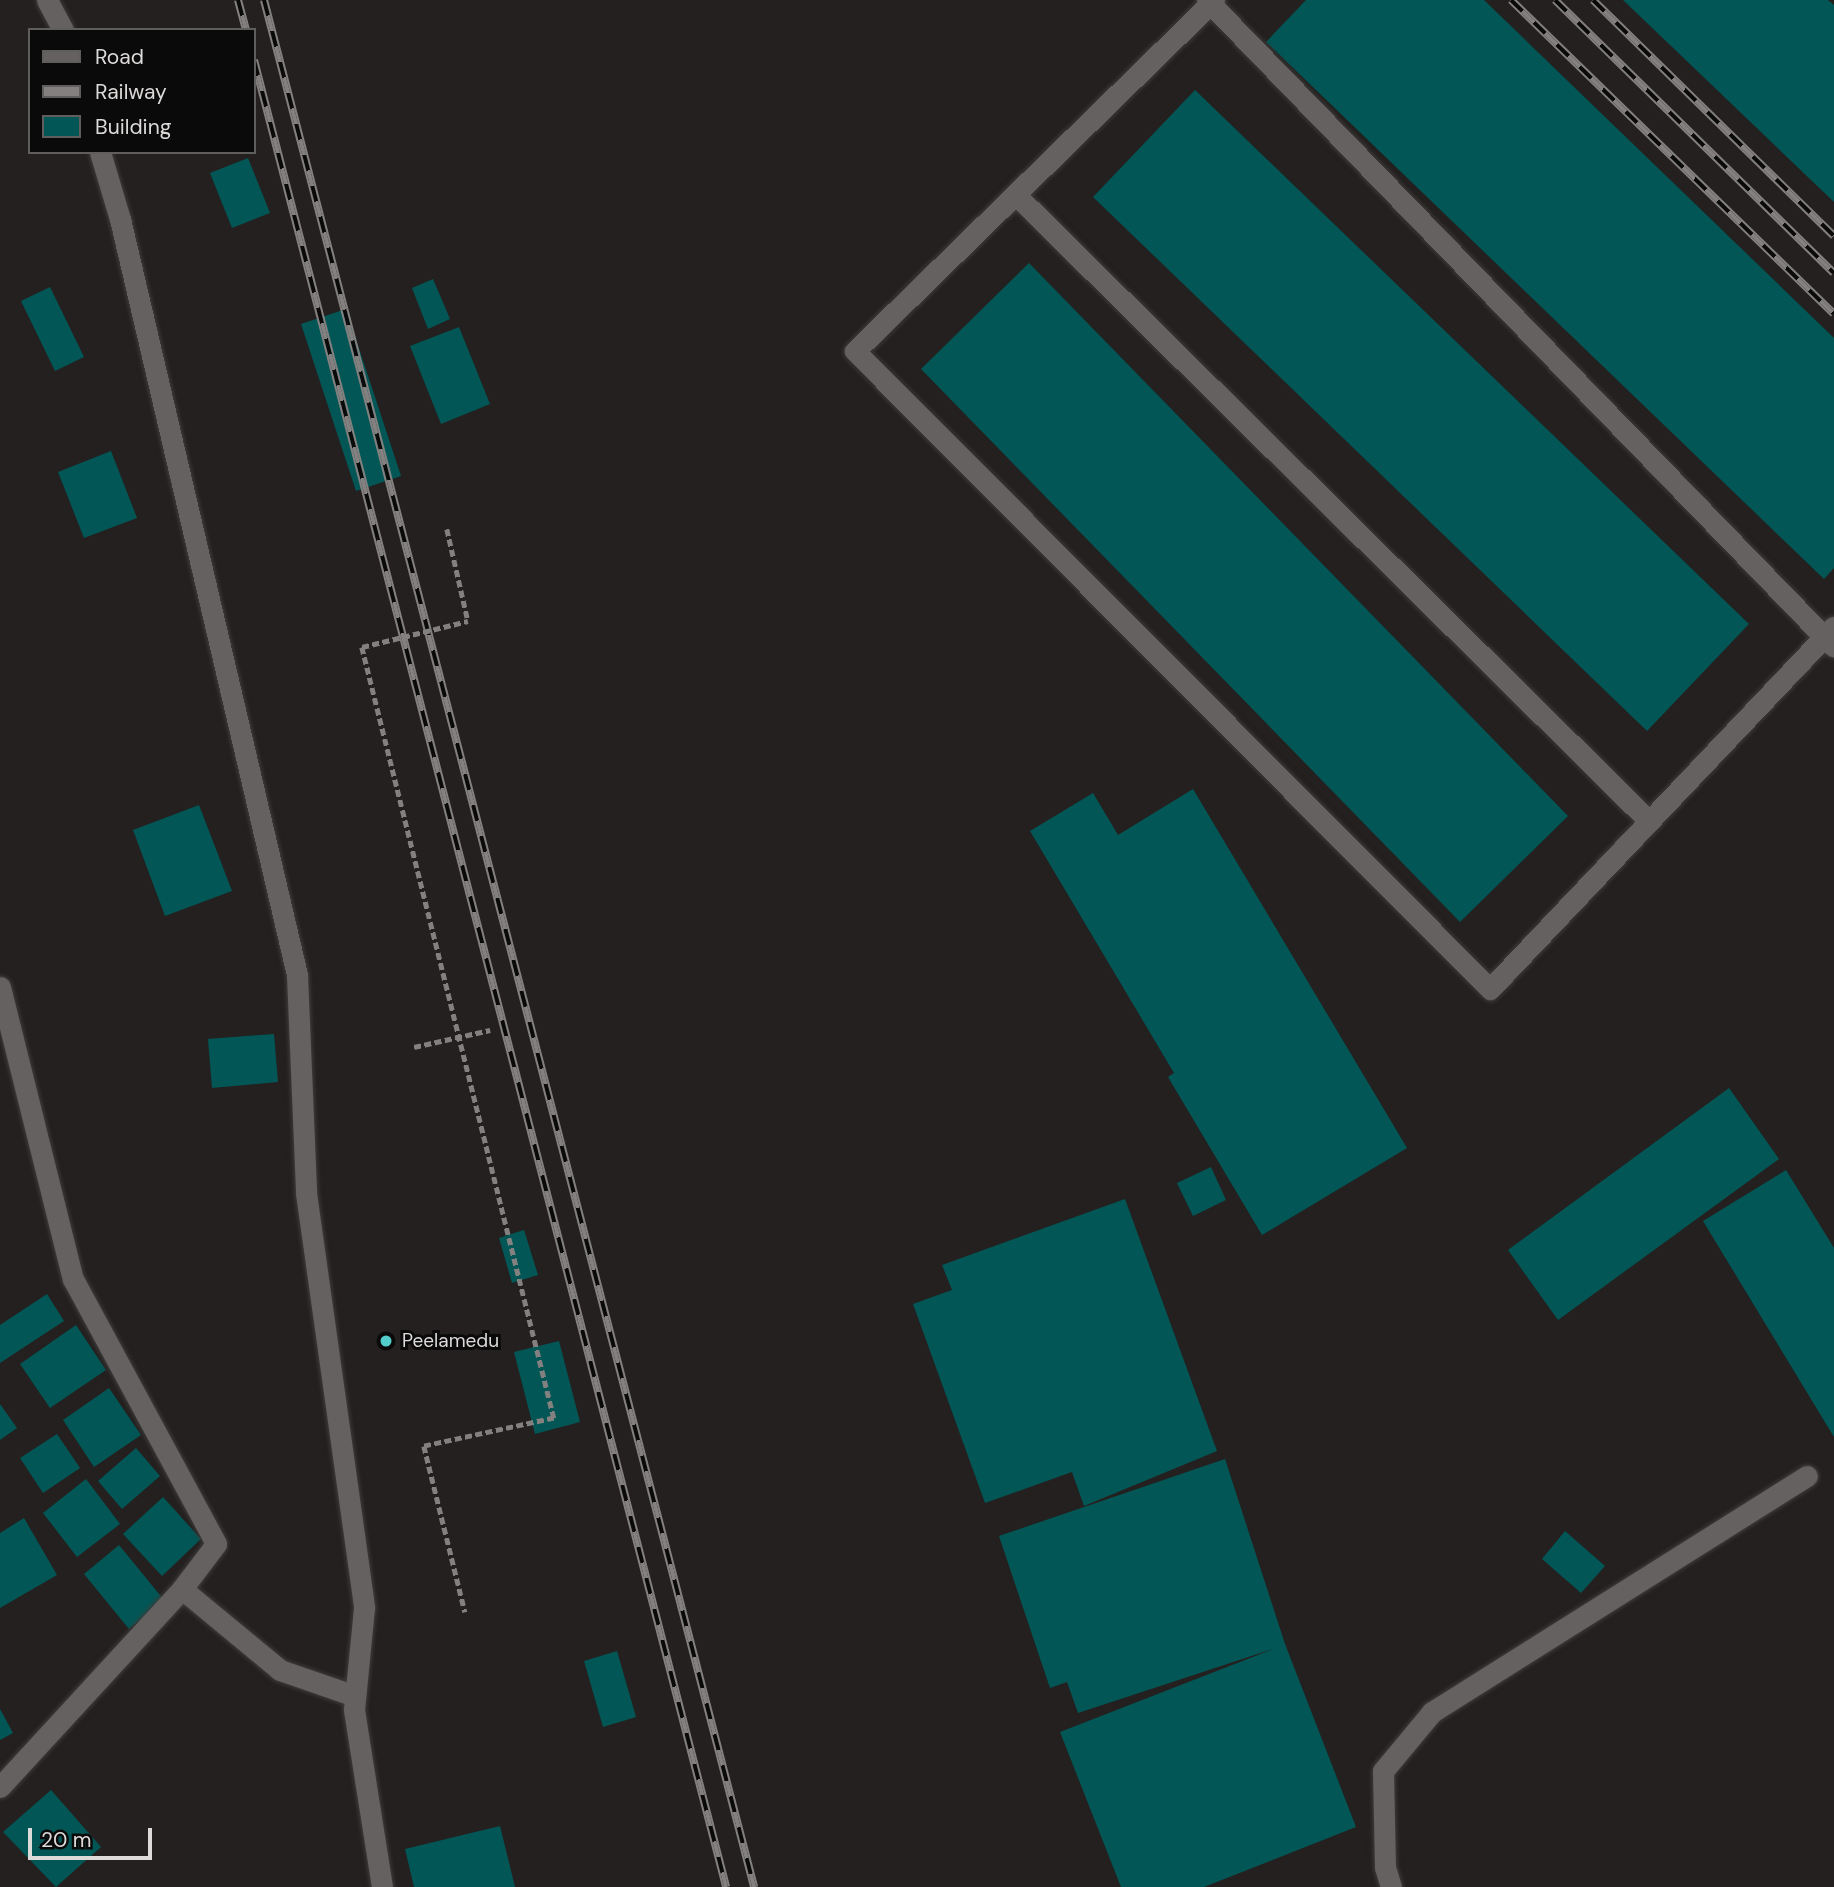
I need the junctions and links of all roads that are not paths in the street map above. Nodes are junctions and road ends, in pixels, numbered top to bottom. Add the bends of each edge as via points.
1 (47, 0) edge
2 (1211, 1) edge
3 (62, 28) edge
4 (101, 154) edge
5 (1016, 195) junction
6 (1831, 638) edge
7 (1648, 820) junction
8 (0, 987) edge
9 (1807, 1476) dead end
10 (182, 1589) junction
11 (355, 1696) junction
12 (0, 1787) edge
13 (382, 1887) edge
14 (1391, 1887) edge

1 - 3 street
2 - 5 street
2 - 6 street
4 - 11 street via 120,219 297,975 306,1194 364,1608
5 - 7 street
5 - 7 street via 855,351 1490,989
6 - 7 street
8 - 10 street via 73,1279 216,1544
9 - 14 street via 1432,1712 1383,1771 1385,1867
10 - 11 street via 280,1670
10 - 12 street
11 - 13 street

